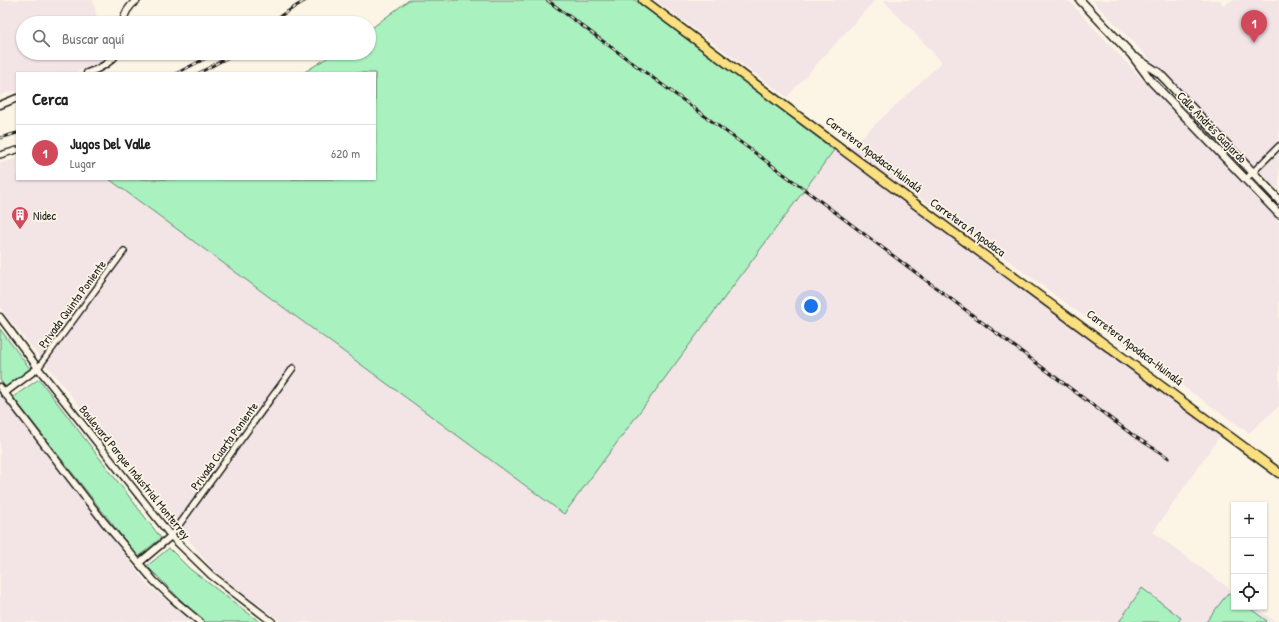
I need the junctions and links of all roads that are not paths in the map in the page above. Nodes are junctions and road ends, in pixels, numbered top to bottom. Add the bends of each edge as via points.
1 (137, 0) edge
2 (643, 0) edge
3 (648, 0) edge
4 (1080, 0) edge
5 (124, 16) edge
6 (1131, 54) junction
7 (113, 60) edge
8 (90, 72) edge
9 (16, 98) edge
10 (0, 105) edge
11 (1279, 146) edge
12 (16, 150) edge
13 (0, 155) edge
14 (1252, 172) junction
15 (1246, 179) junction
16 (1279, 200) edge
17 (1279, 214) edge
18 (124, 251) dead end
19 (0, 317) edge
20 (38, 368) junction
21 (293, 368) dead end
22 (0, 387) edge
23 (4, 393) junction
24 (1279, 469) edge
25 (1279, 473) edge
26 (171, 536) junction
27 (139, 563) junction
28 (200, 622) edge
29 (272, 622) edge

1 - 5 street via 127,9
2 - 25 main road, Carretera A Apodaca
3 - 24 main road, Carretera Apodaca-Huinalá
4 - 6 main road, Calle Andrés Guajardo
6 - 14 main road, Calle Andrés Guajardo via 1159,74
6 - 15 main road, Calle Andrés Guajardo via 1152,82
7 - 8 street
9 - 10 street
11 - 14 street
12 - 13 street
14 - 15 street
14 - 16 main road, Calle Andrés Guajardo
15 - 17 main road, Calle Andrés Guajardo
18 - 20 street, Privada Quinta Poniente
19 - 20 street, Boulevard Parque Industrial Monterrey
20 - 23 street
20 - 26 street, Boulevard Parque Industrial Monterrey
21 - 26 street, Privada Cuarta Poniente
22 - 23 street
23 - 27 street
26 - 27 street
26 - 29 street, Boulevard Parque Industrial Monterrey via 211,575
27 - 28 street via 154,581

